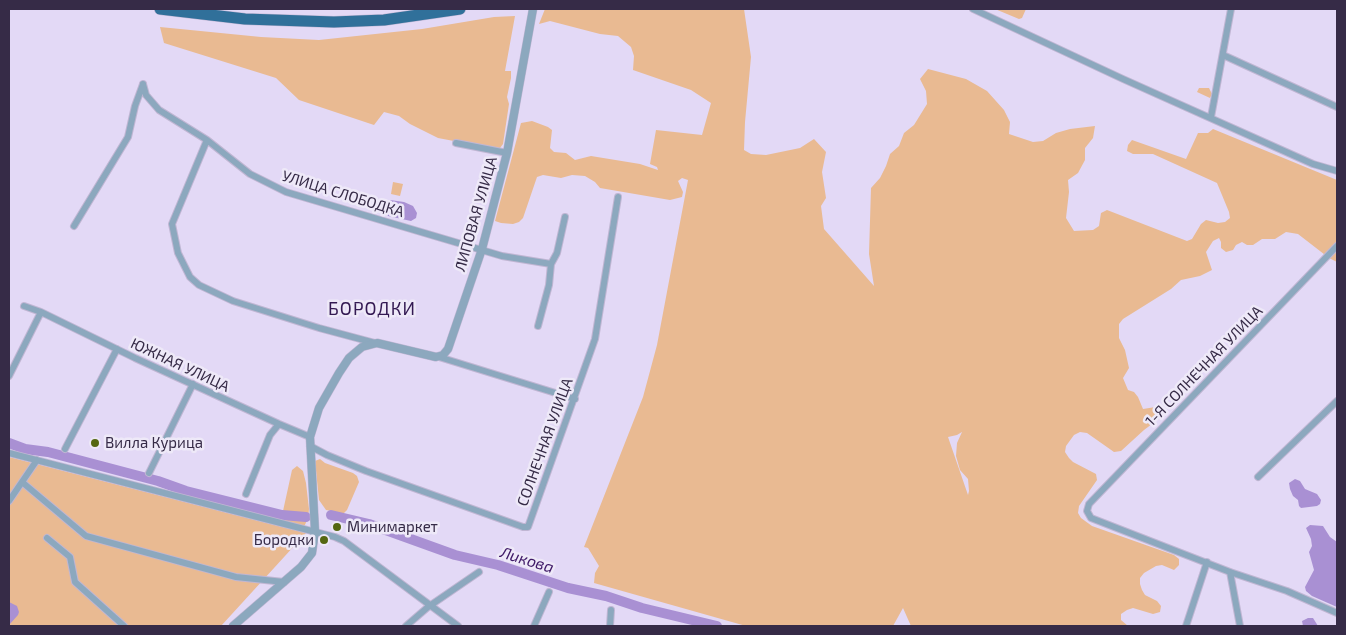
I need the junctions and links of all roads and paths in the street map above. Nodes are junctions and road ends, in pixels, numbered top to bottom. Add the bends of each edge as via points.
1 (160, 9) edge
2 (460, 9) edge
3 (533, 9) edge
4 (973, 9) edge
5 (1231, 9) edge
6 (1223, 55) junction
7 (1337, 107) edge
8 (1211, 117) junction
9 (207, 140) junction
10 (456, 143) dead end
11 (507, 154) junction
12 (1337, 171) edge
13 (618, 197) dead end
14 (565, 217) dead end
15 (74, 226) dead end
16 (1337, 246) edge
17 (482, 249) junction
18 (551, 264) junction
19 (24, 306) dead end
20 (41, 312) junction
21 (538, 326) dead end
22 (376, 343) junction
23 (117, 349) junction
24 (439, 357) junction
25 (9, 376) edge
26 (193, 384) junction
27 (574, 399) junction
28 (1337, 401) edge
29 (279, 424) junction
30 (310, 441) junction
31 (65, 449) dead end
32 (9, 453) edge
33 (37, 460) junction
34 (149, 473) dead end
35 (1258, 477) dead end
36 (22, 482) junction
37 (246, 494) dead end
38 (9, 501) edge
39 (316, 531) junction
40 (47, 538) dead end
41 (1207, 562) junction
42 (479, 572) dead end
43 (1230, 572) junction
44 (284, 582) junction
45 (549, 592) dead end
46 (432, 606) junction
47 (611, 610) dead end
48 (1337, 612) edge
49 (124, 626) edge
50 (234, 626) edge
51 (406, 626) edge
52 (458, 626) edge
53 (534, 626) edge
54 (610, 626) edge
55 (1186, 626) edge
56 (1240, 626) edge

1 - 2 highway via 245,19 334,22 384,20
3 - 11 street, ЛИПОВАЯ УЛИЦА
4 - 8 street
5 - 6 street
6 - 7 street
6 - 8 street
8 - 12 street via 1312,164
9 - 15 street, УЛИЦА СЛОБОДКА via 159,110 146,95 143,84 128,137
9 - 17 street, УЛИЦА СЛОБОДКА via 250,174 286,192
9 - 22 street via 172,224 178,254 190,277 199,285 233,301
10 - 11 street
11 - 17 street, ЛИПОВАЯ УЛИЦА
13 - 27 street, СОЛНЕЧНАЯ УЛИЦА via 596,339
14 - 18 street via 557,254
16 - 41 street, 1-Я СОЛНЕЧНАЯ УЛИЦА via 1089,504 1087,512 1092,518
17 - 18 street, УЛИЦА СЛОБОДКА via 502,256
17 - 24 street, ЛИПОВАЯ УЛИЦА via 450,344
18 - 21 street
19 - 20 street, ЮЖНАЯ УЛИЦА
20 - 23 street, ЮЖНАЯ УЛИЦА
20 - 25 street
22 - 24 street
22 - 30 street via 362,347 349,358 319,408
23 - 26 street, ЮЖНАЯ УЛИЦА
23 - 31 street
24 - 27 street
26 - 29 street, ЮЖНАЯ УЛИЦА
26 - 34 street
27 - 30 street, СОЛНЕЧНАЯ УЛИЦА via 526,527 327,456
28 - 35 street
29 - 30 street, ЮЖНАЯ УЛИЦА
29 - 37 street via 270,435
30 - 39 street
32 - 33 street
33 - 36 street
33 - 39 street
36 - 38 street
36 - 44 street via 86,536 236,577
39 - 44 street via 312,553
39 - 46 street via 344,541
40 - 49 street via 70,557 75,582
41 - 43 street
41 - 55 street
42 - 46 street
43 - 48 street
43 - 56 street
44 - 50 street
45 - 53 street
46 - 51 street
46 - 52 street
47 - 54 street

